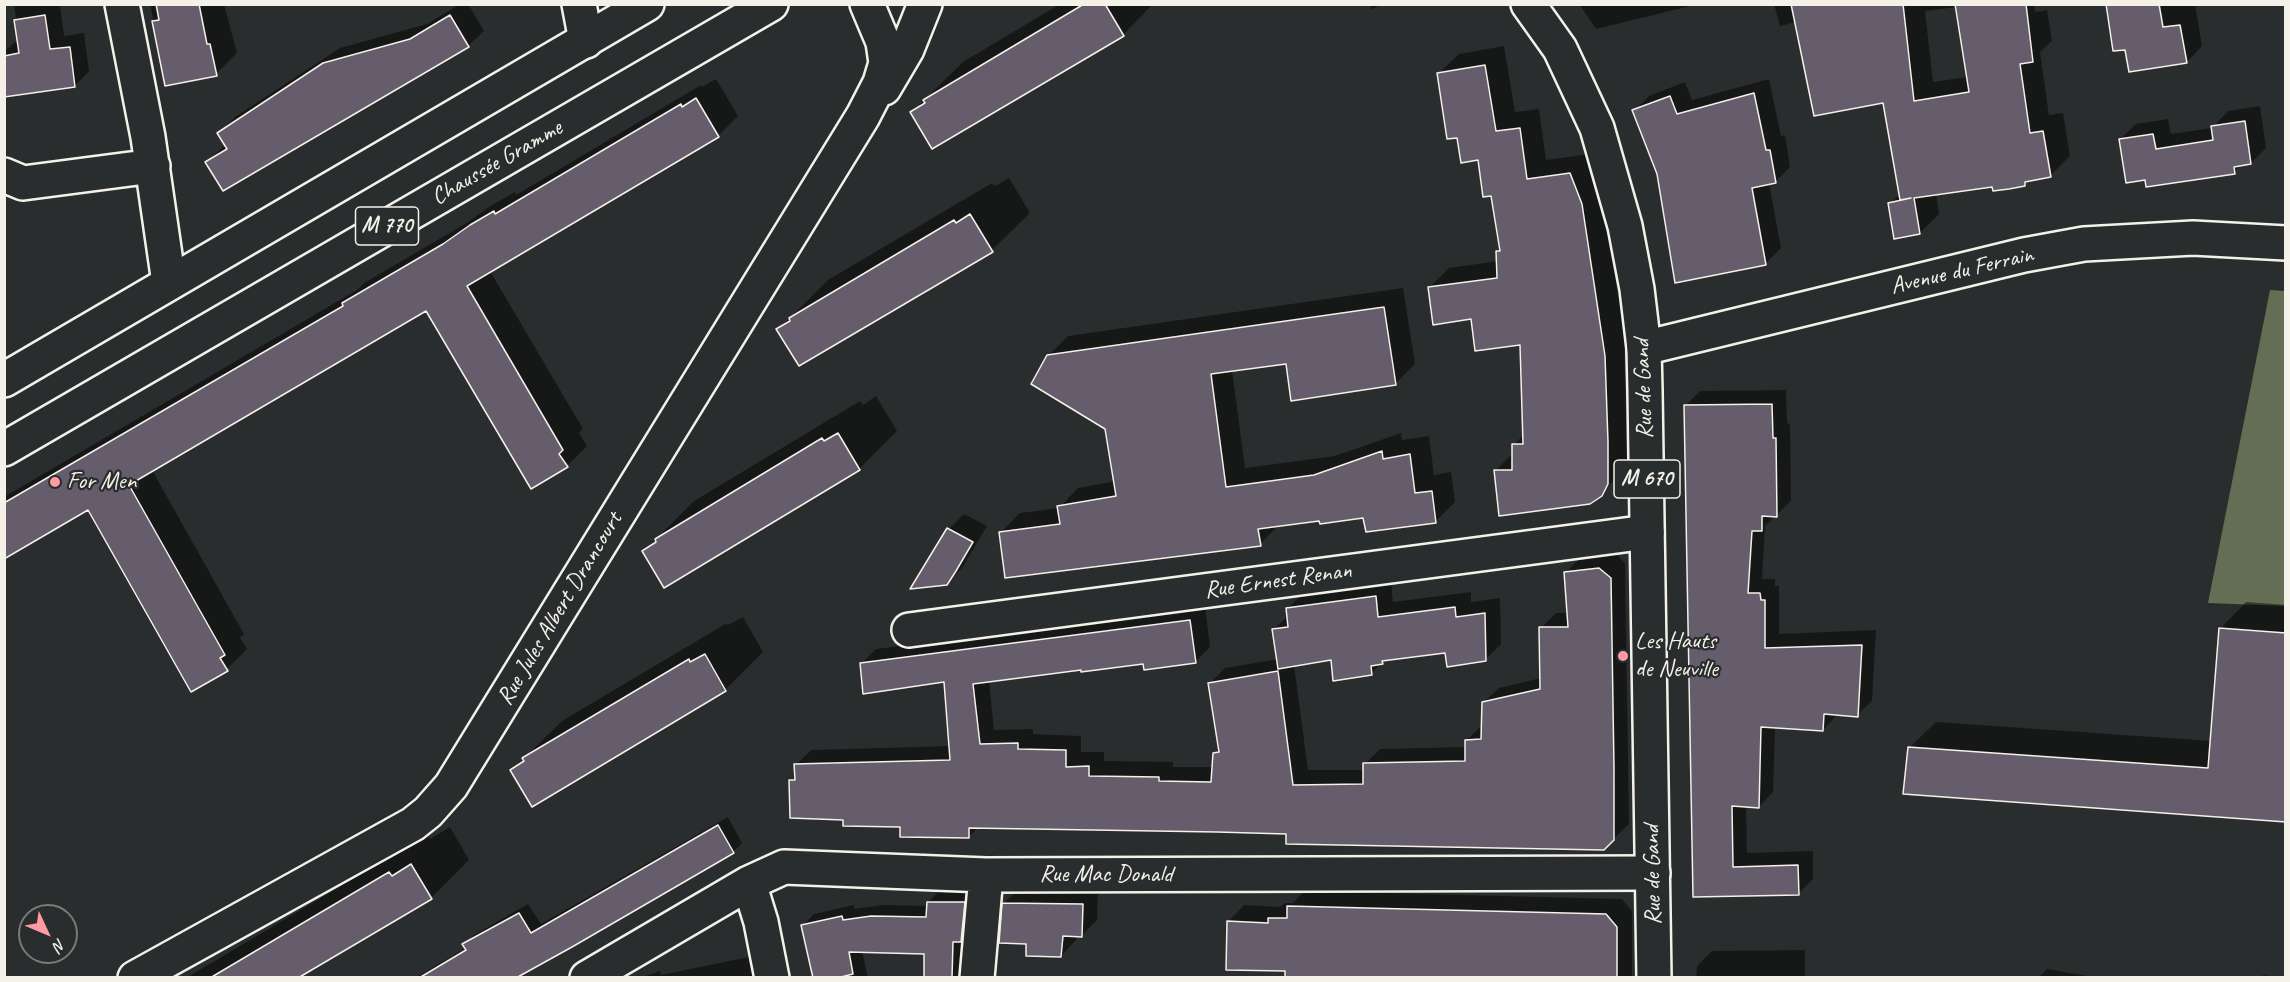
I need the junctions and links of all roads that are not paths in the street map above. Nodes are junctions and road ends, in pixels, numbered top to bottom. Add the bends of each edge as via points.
1 (122, 4) edge
2 (579, 4) edge
3 (647, 4) edge
4 (771, 4) edge
5 (867, 4) edge
6 (925, 4) edge
7 (1528, 4) edge
8 (586, 41) junction
9 (863, 116) junction
10 (153, 166) junction
11 (4, 175) edge
12 (2286, 243) edge
13 (169, 284) junction
14 (1644, 348) junction
15 (4, 380) edge
16 (4, 449) edge
17 (1647, 532) junction
18 (909, 630) dead end
19 (1653, 873) junction
20 (986, 875) junction
21 (749, 883) junction
22 (135, 978) edge
23 (587, 978) edge
24 (772, 978) edge
25 (977, 978) edge
26 (1654, 978) edge

1 - 10 street
2 - 8 street
3 - 8 street, M 770
4 - 16 street, Chaussée Gramme / M 770
5 - 9 street, Rue Jules Albert Drancourt via 883,42 886,63
6 - 9 street, Rue Jules Albert Drancourt via 907,49
7 - 14 street, Rue de Gand / M 670 via 1560,49 1598,128 1625,226
8 - 13 street, M 770
9 - 22 street, Rue Jules Albert Drancourt via 441,799 413,824
10 - 11 street via 23,183
10 - 13 street
12 - 14 street, Avenue du Ferrain via 2193,238 2084,244 2024,255
13 - 15 street, M 770
14 - 17 street, Rue de Gand / M 670
17 - 18 street, Rue Ernest Renan
17 - 19 street, Rue de Gand / M 670
19 - 20 street, Rue Mac Donald
19 - 26 street, Rue de Gand / M 670
20 - 21 street, Rue Mac Donald via 784,867
20 - 25 street
21 - 23 street, Rue Mac Donald
21 - 24 street

